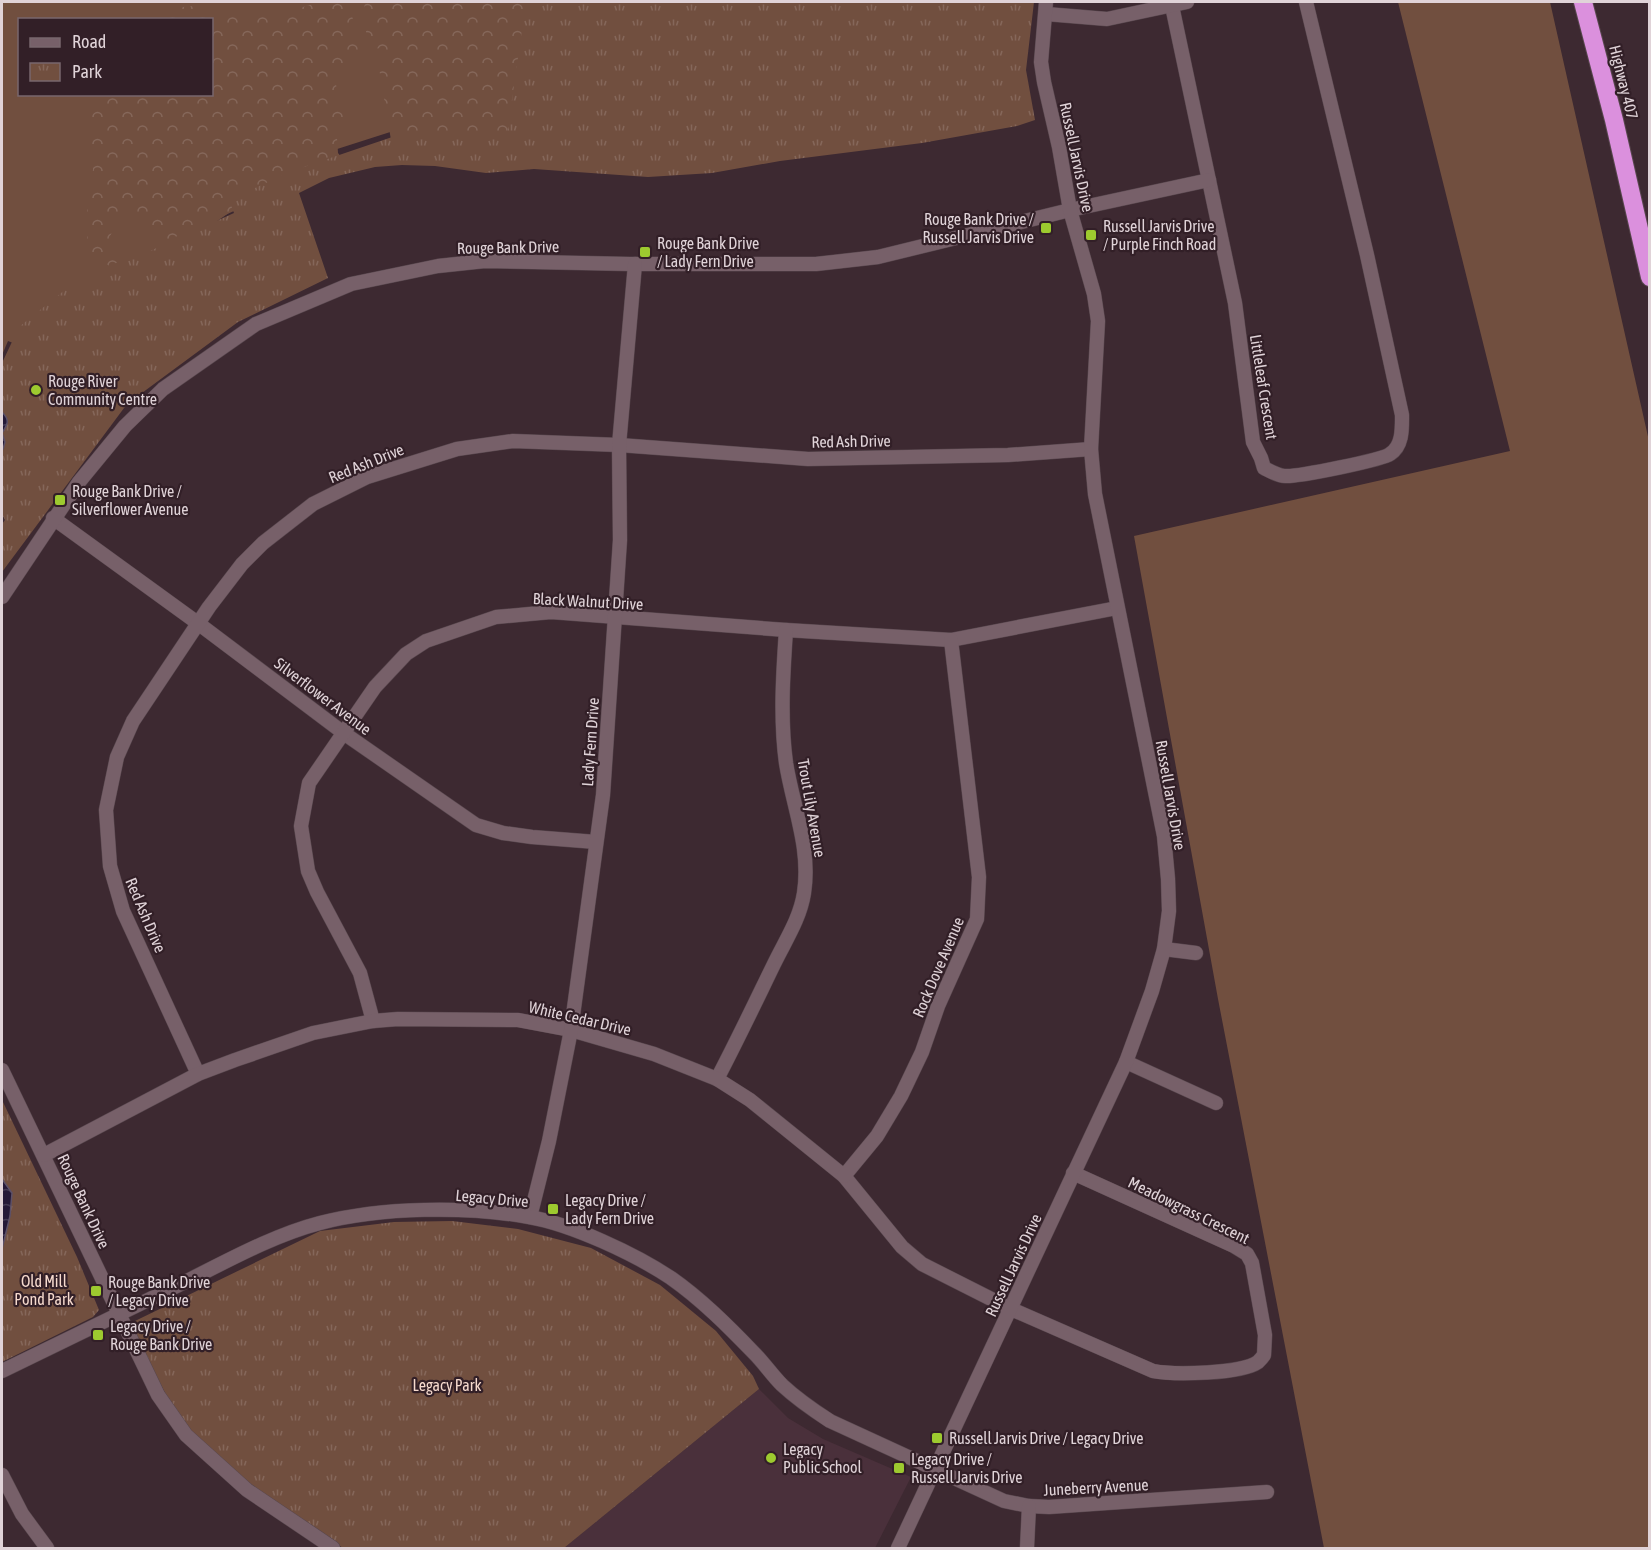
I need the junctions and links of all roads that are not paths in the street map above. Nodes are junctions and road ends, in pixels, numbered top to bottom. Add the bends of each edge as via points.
1 (1187, 2) edge
2 (1306, 2) edge
3 (1583, 2) edge
4 (1172, 6) junction
5 (1046, 8) edge
6 (1209, 180) junction
7 (1070, 210) junction
8 (635, 264) junction
9 (1650, 277) edge
10 (619, 445) junction
11 (1091, 449) junction
12 (53, 518) junction
13 (2, 597) edge
14 (1117, 608) junction
15 (614, 618) junction
16 (199, 624) junction
17 (786, 630) junction
18 (951, 640) junction
19 (345, 734) junction
20 (596, 842) junction
21 (1164, 949) junction
22 (1196, 953) dead end
23 (373, 1021) junction
24 (571, 1030) junction
25 (1126, 1062) junction
26 (2, 1070) edge
27 (198, 1074) junction
28 (717, 1079) junction
29 (1216, 1103) dead end
30 (44, 1155) junction
31 (1073, 1173) junction
32 (844, 1176) junction
33 (530, 1217) junction
34 (1011, 1309) junction
35 (119, 1314) junction
36 (2, 1371) edge
37 (934, 1468) junction
38 (2, 1476) edge
39 (1267, 1492) dead end
40 (1029, 1506) junction
41 (47, 1548) edge
42 (333, 1548) edge
43 (898, 1548) edge
44 (1027, 1548) edge

1 - 4 street
2 - 6 street, Littleleaf Crescent via 1402,416 1400,441 1390,454 1301,475 1282,477 1264,468 1253,442 1235,303
3 - 9 highway, Highway 407
4 - 5 street via 1107,19
4 - 6 street, Littleleaf Crescent
5 - 7 street, Russell Jarvis Drive via 1041,62
6 - 7 street, Rouge Bank Drive
7 - 8 street, Rouge Bank Drive via 849,261
7 - 11 street, Russell Jarvis Drive via 1098,321
8 - 10 street, Lady Fern Drive
8 - 12 street, Rouge Bank Drive via 485,261 438,266 351,284 256,324 163,389 125,426
10 - 11 street, Red Ash Drive via 808,459
10 - 15 street, Lady Fern Drive via 620,540
10 - 16 street, Red Ash Drive via 513,441 457,448 367,477 313,504 263,543 242,564
11 - 14 street, Russell Jarvis Drive via 1095,494
12 - 13 street, Rouge Bank Drive
12 - 16 street, Silverflower Avenue
14 - 18 street, Black Walnut Drive
14 - 21 street, Russell Jarvis Drive via 1164,836 1170,911
15 - 17 street, Black Walnut Drive
15 - 19 street, Black Walnut Drive via 551,612 496,616 426,640 387,673 362,704
15 - 20 street, Lady Fern Drive via 603,795
16 - 19 street, Silverflower Avenue
16 - 27 street, Red Ash Drive via 133,721 117,757 106,810 110,867 123,911
17 - 18 street, Black Walnut Drive
17 - 28 street, Trout Lily Avenue via 783,730 786,763 806,852 804,892 789,934
18 - 32 street, Rock Dove Avenue via 979,878 977,920 901,1096 878,1136
19 - 20 street, Silverflower Avenue via 476,825 503,833
19 - 23 street, Black Walnut Drive via 309,783 301,826 308,871 360,973
20 - 24 street, Lady Fern Drive
21 - 22 street
21 - 25 street, Russell Jarvis Drive
23 - 24 street, White Cedar Drive via 518,1020
23 - 27 street, White Cedar Drive via 313,1033
24 - 28 street, White Cedar Drive via 654,1054
24 - 33 street, Lady Fern Drive
25 - 29 street
25 - 31 street, Russell Jarvis Drive
26 - 30 street, Rouge Bank Drive
27 - 30 street, White Cedar Drive
28 - 32 street, White Cedar Drive via 750,1100
30 - 35 street, Rouge Bank Drive
31 - 34 street, Russell Jarvis Drive
31 - 34 street, Meadowgrass Crescent via 1247,1254 1265,1335 1264,1355 1247,1367 1167,1374
32 - 34 street, White Cedar Drive via 902,1247 922,1264
33 - 35 street, Legacy Drive via 426,1210 320,1223 223,1263
33 - 37 street, Legacy Drive via 601,1241 670,1278 713,1312 806,1406 830,1421
34 - 37 street, Russell Jarvis Drive
35 - 36 street, Legacy Drive
35 - 42 street, Rouge Bank Drive via 158,1395 186,1435 247,1490
37 - 40 street, Juneberry Avenue via 1004,1501
37 - 43 street, Russell Jarvis Drive
38 - 41 street via 22,1514
39 - 40 street, Juneberry Avenue
40 - 44 street

